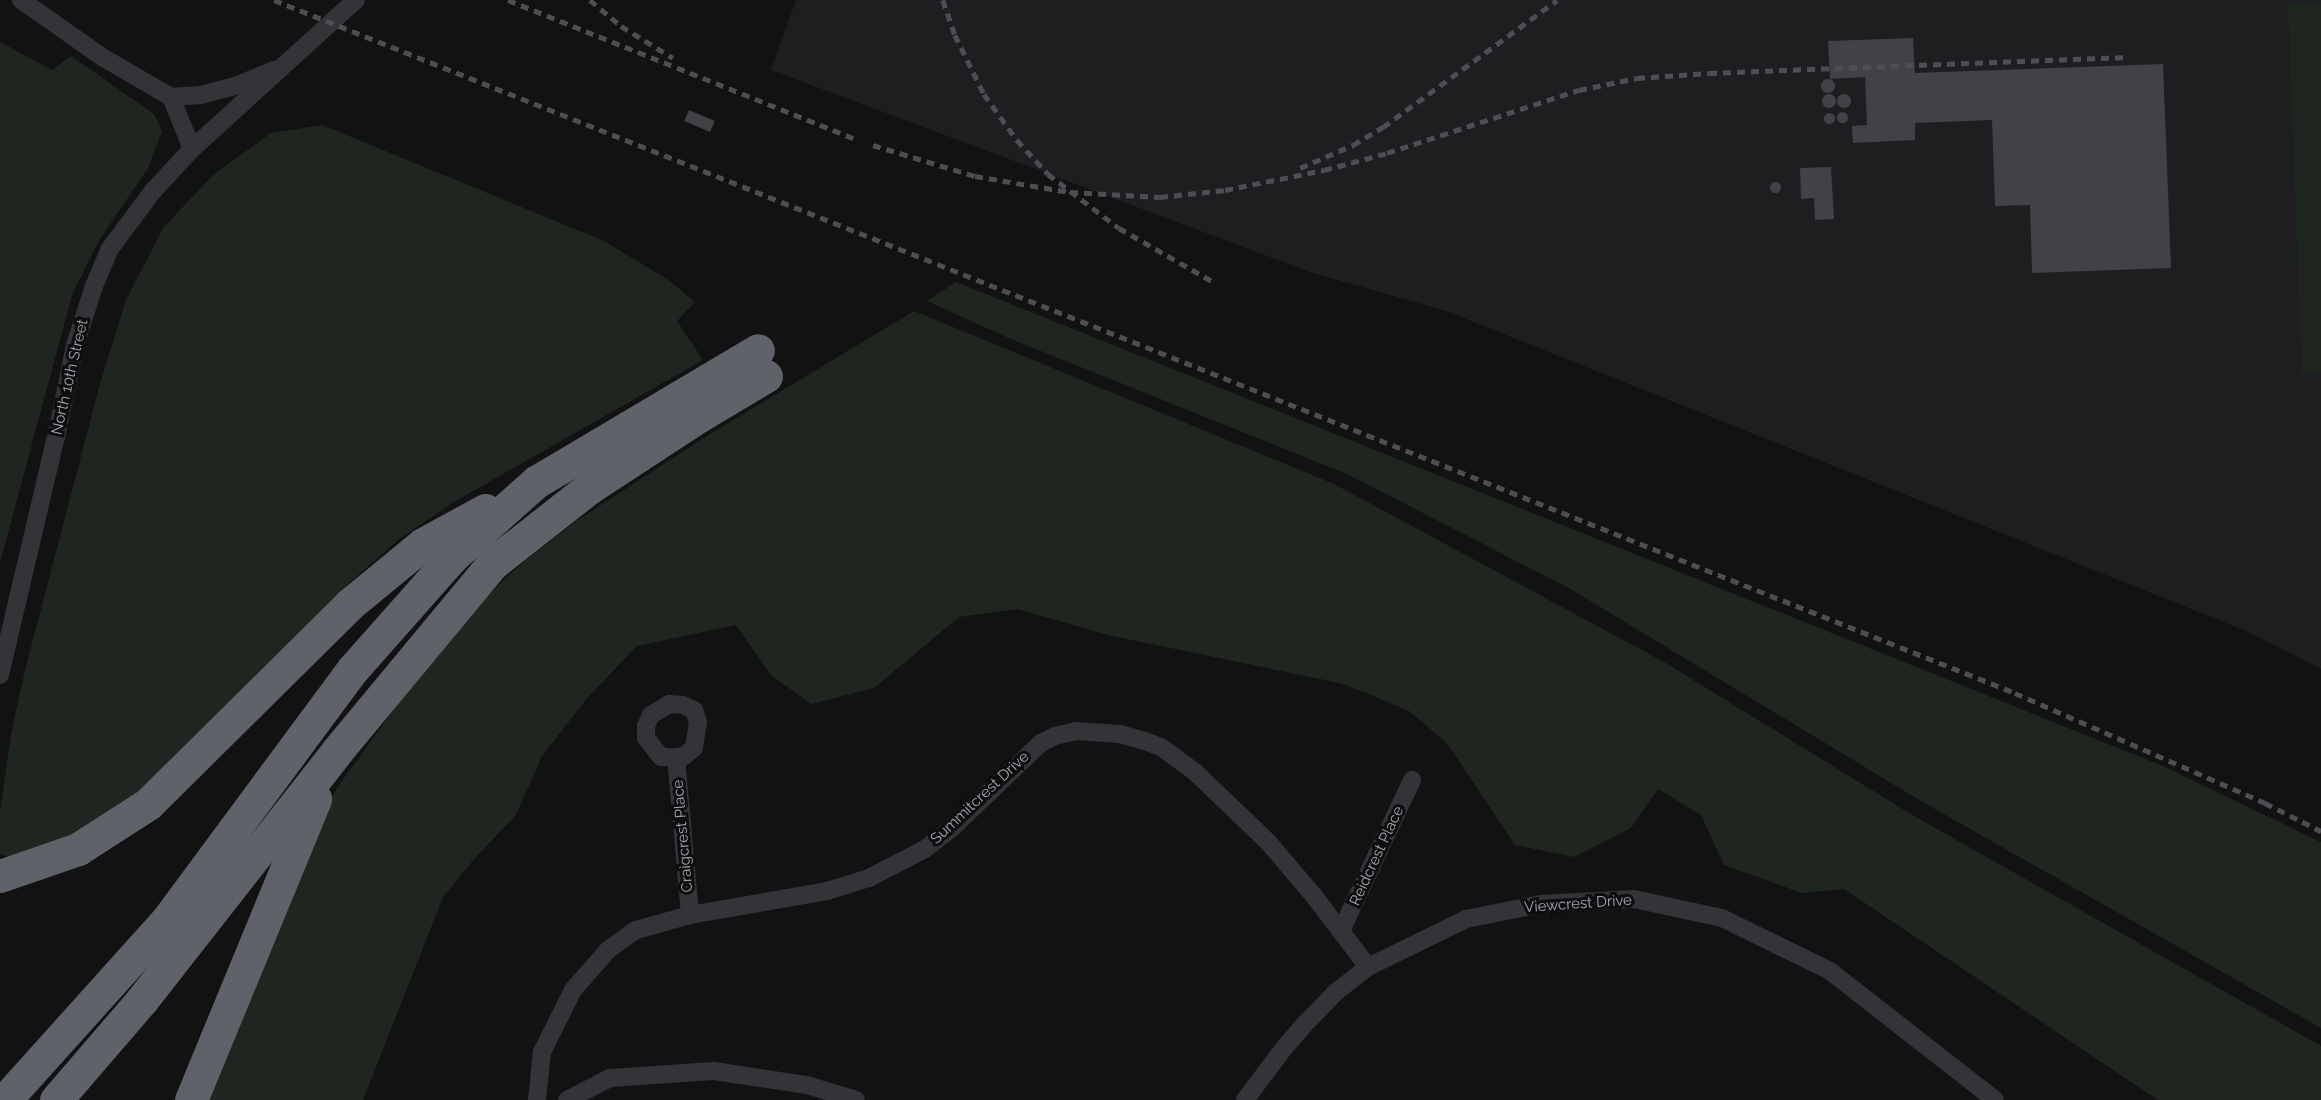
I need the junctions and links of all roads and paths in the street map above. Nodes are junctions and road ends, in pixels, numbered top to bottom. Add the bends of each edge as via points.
1 (21, 0) edge
2 (356, 0) edge
3 (287, 65) junction
4 (171, 97) junction
5 (192, 149) junction
6 (536, 482) junction
7 (0, 675) edge
8 (337, 751) junction
9 (676, 757) dead end
10 (1412, 780) dead end
11 (0, 876) edge
12 (690, 915) junction
13 (1341, 931) junction
14 (1368, 967) junction
15 (5, 1100) edge
16 (56, 1100) edge
17 (191, 1100) edge
18 (537, 1100) edge
19 (567, 1100) edge
20 (856, 1100) edge
21 (1245, 1100) edge
22 (1995, 1100) edge

1 - 4 street via 102,57
2 - 3 street, North 10th Street
3 - 4 street via 235,86
3 - 5 street, North 10th Street
4 - 5 street
5 - 7 street, North 10th Street via 153,191 109,250 94,286 75,345
6 - 8 highway via 762,363 699,416 589,488 492,564
6 - 11 highway via 423,544 359,596 148,804 78,849
6 - 15 highway via 452,557 353,669 167,920
8 - 16 highway via 142,1000
8 - 17 highway via 299,833
9 - 12 street, Craigcrest Place
10 - 13 street, Reidcrest Place
12 - 13 street, Summitcrest Drive via 827,891 869,878 925,849 1041,743 1076,731 1096,731 1161,747 1195,772 1269,843
12 - 18 street, Summitcrest Drive via 636,930 608,950 573,990 542,1052
13 - 14 street, Summitcrest Drive
14 - 21 street, Viewcrest Drive via 1307,1022
14 - 22 street, Viewcrest Drive via 1466,919 1541,904 1634,899 1722,918 1830,971
19 - 20 street via 610,1078 714,1071 807,1085

